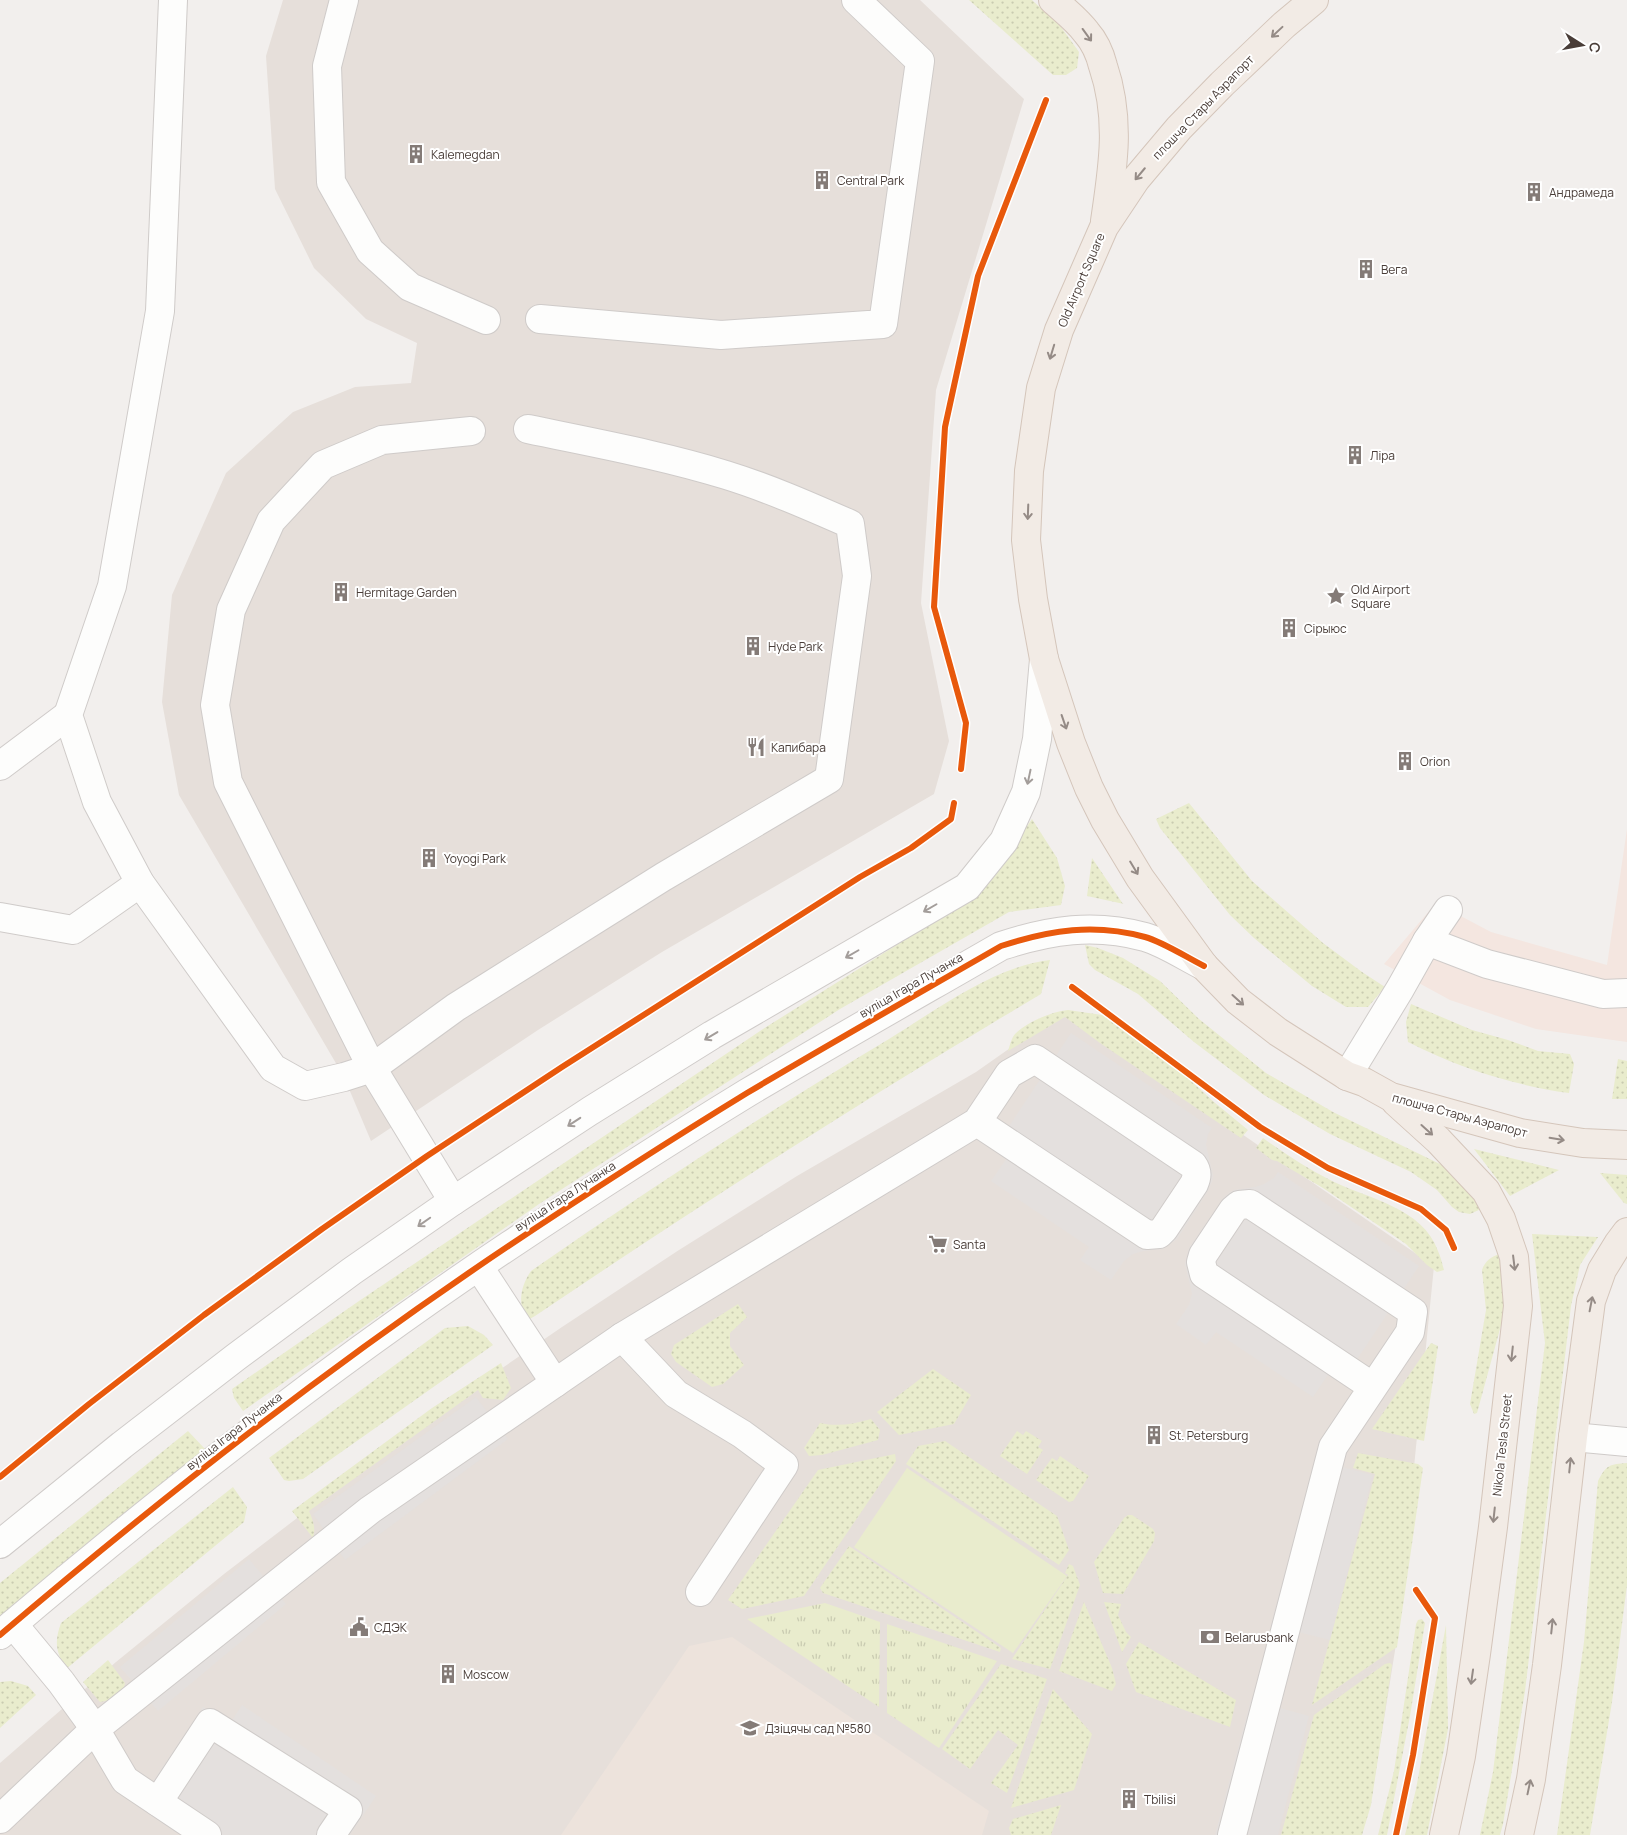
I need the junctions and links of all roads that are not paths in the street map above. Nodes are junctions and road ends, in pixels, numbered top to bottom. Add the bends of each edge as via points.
1 (173, 0) edge
2 (344, 0) edge
3 (856, 0) edge
4 (1053, 0) edge
5 (1314, 0) edge
6 (1104, 226) junction
7 (540, 319) dead end
8 (486, 320) dead end
9 (528, 429) dead end
10 (471, 432) dead end
11 (1044, 659) junction
12 (68, 715) junction
13 (0, 766) edge
14 (140, 883) junction
15 (1448, 910) dead end
16 (0, 917) edge
17 (1427, 941) junction
18 (1204, 966) junction
19 (1627, 994) edge
20 (372, 1068) junction
21 (1347, 1076) junction
22 (1391, 1097) junction
23 (977, 1122) junction
24 (1627, 1145) edge
25 (453, 1201) junction
26 (1627, 1232) edge
27 (479, 1267) junction
28 (622, 1337) junction
29 (554, 1383) junction
30 (1373, 1387) junction
31 (1573, 1437) junction
32 (1627, 1442) edge
33 (0, 1544) edge
34 (700, 1592) dead end
35 (7, 1629) edge
36 (95, 1729) junction
37 (158, 1802) junction
38 (0, 1819) edge
39 (207, 1835) edge
40 (331, 1835) edge
41 (1232, 1835) edge
42 (1444, 1835) edge
43 (1520, 1835) edge

1 - 12 street via 160,312 112,586
2 - 8 street via 327,66 331,182 370,251 403,281
3 - 7 street via 920,61 883,324 721,335
4 -> 6 main road via 1087,32 1100,55 1110,87 1114,154
5 -> 6 main road, плошча Стары Аэрапорт via 1242,64 1179,128 1136,179
6 -> 11 main road, Old Airport Square via 1056,338 1041,388 1030,462 1026,540
9 - 20 street via 652,455 726,475 785,495 850,524 857,576 828,779 663,877 456,1007
10 - 20 street via 382,440 323,465 270,520 231,610 215,705 228,782
11 -> 18 main road, плошча Стары Аэрапорт via 1089,788 1140,878
11 -> 25 street via 1037,739 1026,792 1004,841 967,887 712,1035
12 - 13 street
12 - 14 street via 96,802
14 - 16 street via 74,930
14 - 20 street via 273,1068 305,1086
15 - 17 street
17 - 19 street via 1487,964 1604,994
17 - 21 street
18 -> 21 main road, плошча Стары Аэрапорт via 1238,1001 1271,1027
18 - 27 street, вуліца Ігара Лучанка via 1146,937 1108,930 1077,928 1032,935 1001,946 747,1093
20 - 25 street
21 - 22 main road, плошча Стары Аэрапорт
22 -> 24 main road, плошча Стары Аэрапорт via 1520,1133 1583,1143
22 -> 42 main road, Nikola Tesla Street via 1486,1191 1501,1219 1514,1257 1518,1306 1477,1645 1461,1756
23 - 23 street via 1147,1235 1159,1234 1164,1229 1197,1177 1193,1165 1035,1059 1009,1074
23 - 28 street
25 -> 33 street via 236,1357
31 -> 26 main road via 1591,1300 1602,1270
27 - 29 street
27 - 35 street, вуліца Ігара Лучанка via 277,1411 164,1498
28 - 29 street
28 - 34 street via 676,1394 742,1434 784,1465
29 - 36 street via 370,1510
30 - 30 street via 1410,1332 1413,1312 1250,1204 1239,1205 1203,1255 1204,1274
30 - 41 street via 1333,1448
31 - 32 street
43 -> 31 main road via 1547,1665
35 - 36 street via 61,1682
36 - 37 street via 125,1780
36 - 38 street
37 - 39 street
37 - 40 street via 210,1723 348,1810

